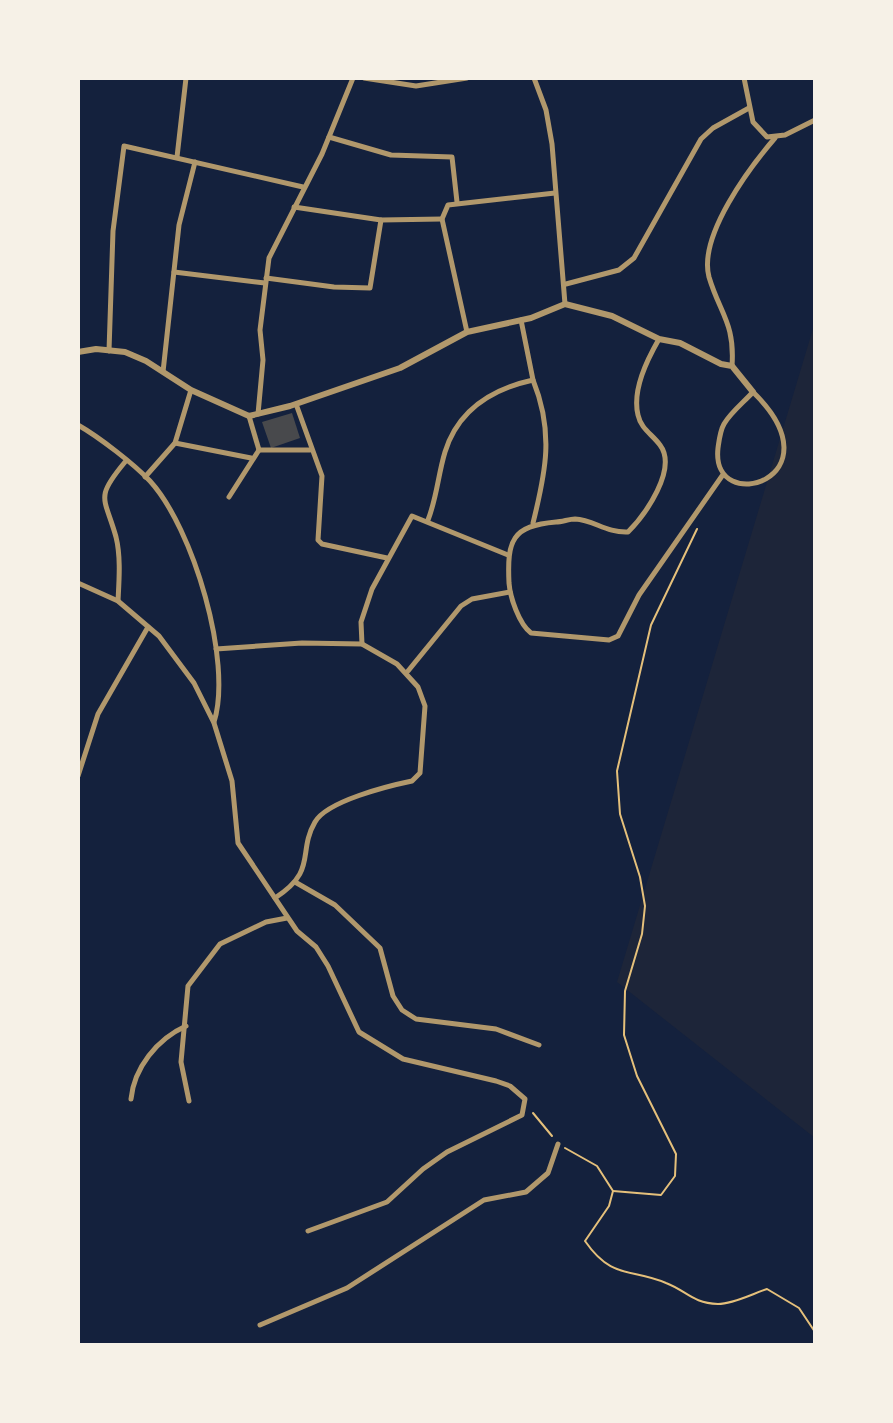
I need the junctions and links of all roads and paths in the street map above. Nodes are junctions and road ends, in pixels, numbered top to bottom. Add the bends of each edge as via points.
1 (186, 78) edge
2 (353, 78) edge
3 (364, 78) edge
4 (467, 78) edge
5 (534, 78) edge
6 (744, 78) edge
7 (749, 108) junction
8 (815, 120) edge
9 (329, 137) junction
10 (775, 138) junction
11 (177, 157) junction
12 (195, 162) junction
13 (303, 187) junction
14 (555, 193) junction
15 (457, 202) junction
16 (294, 207) junction
17 (442, 219) junction
18 (381, 220) junction
19 (174, 272) junction
20 (266, 280) junction
21 (566, 284) junction
22 (565, 304) junction
23 (521, 320) junction
24 (467, 332) junction
25 (659, 339) junction
26 (109, 351) junction
27 (78, 352) edge
28 (732, 366) junction
29 (163, 372) junction
30 (533, 380) junction
31 (191, 390) junction
32 (753, 392) junction
33 (296, 404) junction
34 (258, 414) junction
35 (249, 416) junction
36 (78, 425) edge
37 (175, 443) junction
38 (259, 450) junction
39 (310, 450) junction
40 (251, 458) junction
41 (125, 462) junction
42 (722, 476) junction
43 (145, 477) junction
44 (229, 497) dead end
45 (692, 518) junction
46 (428, 520) junction
47 (533, 523) junction
48 (508, 555) junction
49 (388, 557) junction
50 (78, 583) edge
51 (510, 592) junction
52 (118, 601) junction
53 (148, 627) junction
54 (362, 644) junction
55 (216, 649) junction
56 (408, 671) junction
57 (214, 723) junction
58 (80, 761) edge
59 (78, 776) edge
60 (295, 882) junction
61 (275, 898) junction
62 (287, 918) junction
63 (187, 1026) junction
64 (539, 1045) dead end
65 (131, 1099) dead end
66 (189, 1101) dead end
67 (526, 1106) junction
68 (558, 1144) junction
69 (613, 1191) junction
70 (308, 1231) dead end
71 (260, 1325) dead end
72 (815, 1332) edge

1 - 11 street
2 - 9 street
3 - 4 street via 416,86
5 - 14 street via 548,121
6 - 7 street
7 - 10 street via 756,128
7 - 21 street via 701,139 634,258 619,270
8 - 10 street
9 - 13 street
9 - 15 street via 391,155 452,157
10 - 28 street via 733,194 710,253 708,273 731,324
11 - 12 street
11 - 26 street via 124,146 113,231
12 - 13 street
12 - 19 street
13 - 16 street
14 - 15 street
14 - 21 street
15 - 17 street via 448,205
16 - 18 street
16 - 20 street via 269,258
17 - 18 street
17 - 24 street
18 - 20 street via 370,288
19 - 20 street
19 - 29 street
20 - 34 street
21 - 22 street
22 - 23 street
22 - 25 street via 612,316
23 - 24 street
23 - 30 street
24 - 33 street via 400,368
25 - 28 street
25 - 47 street via 647,360 637,414 662,447 665,465 642,518 628,532 611,533 575,519
26 - 27 street
26 - 29 street via 125,352
28 - 32 street
29 - 31 street
30 - 46 street via 497,390 463,418 444,455
30 - 47 street via 548,453
31 - 35 street
31 - 37 street
32 - 42 street via 723,425 717,457
32 - 42 street via 777,418 785,460 779,472 763,479 739,484
33 - 34 street
33 - 39 street
34 - 35 street
35 - 38 street
36 - 41 street
37 - 40 street
37 - 43 street
38 - 39 street
38 - 40 street
39 - 49 street via 322,476 318,540
40 - 44 street
41 - 43 street
41 - 52 street via 104,498 104,512 116,538
42 - 45 street
43 - 55 street via 185,537
45 - 51 street via 618,636 609,640 531,633
45 - 69 path via 697,534 659,601 617,771 620,814 645,906 625,991 625,1049 672,1142 676,1169 661,1195
46 - 48 street
46 - 49 street via 412,516
47 - 48 street via 517,533
48 - 51 street
49 - 54 street via 361,622
50 - 52 street
51 - 56 street via 461,606
52 - 53 street
53 - 57 street via 194,683
53 - 58 street via 98,714
54 - 55 street
54 - 56 street
55 - 57 street via 221,681
56 - 60 street via 425,706 420,773 412,781 347,799 324,813 314,823
57 - 61 street via 232,781 238,843
58 - 59 street
60 - 61 street
60 - 64 street via 335,905 380,948 402,1010 416,1019 496,1029
61 - 62 street
62 - 63 street via 220,944 188,986
62 - 67 street via 322,957 359,1032 369,1040 423,1066 510,1086
63 - 65 street via 150,1054
63 - 66 street via 181,1062
67 - 68 path
67 - 70 street via 512,1122 447,1152 387,1202
68 - 69 path via 597,1166
68 - 71 street via 548,1173 526,1192 484,1200 347,1288
69 - 72 path via 585,1241 597,1258 631,1276 667,1283 693,1300 721,1304 767,1289 799,1308

